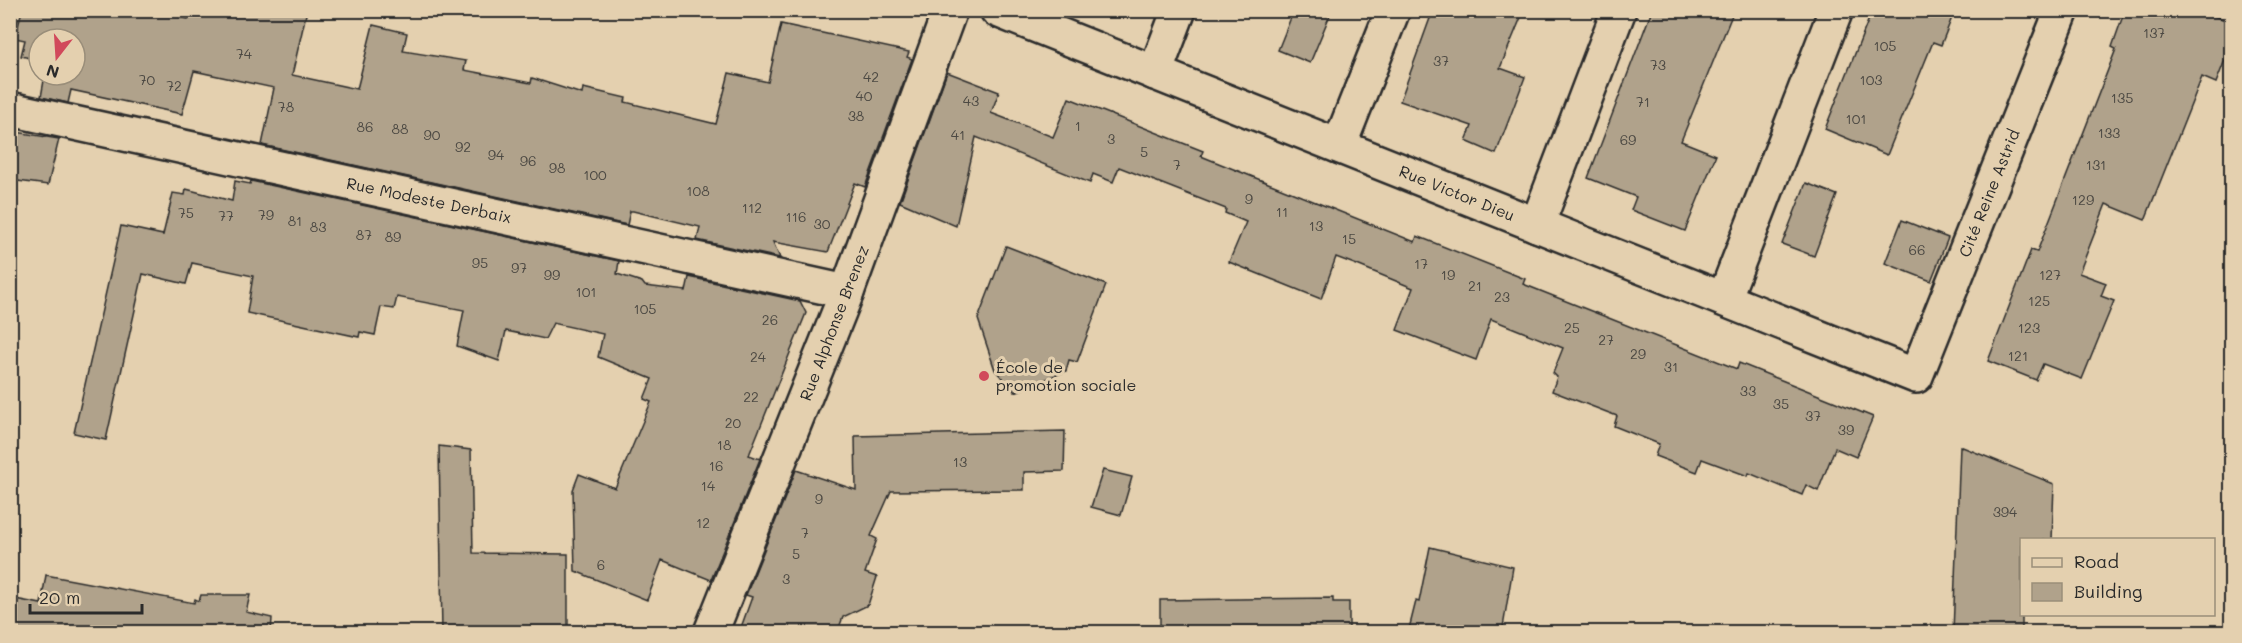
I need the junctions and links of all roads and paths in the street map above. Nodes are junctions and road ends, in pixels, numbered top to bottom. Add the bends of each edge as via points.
1 (950, 10) edge
2 (997, 10) edge
3 (1179, 10) edge
4 (1393, 10) edge
5 (1619, 10) edge
6 (1836, 10) edge
7 (2062, 10) edge
8 (1155, 73) junction
9 (10, 109) edge
10 (1340, 146) junction
11 (1537, 225) junction
12 (847, 292) junction
13 (1724, 299) junction
14 (1916, 376) joint
15 (711, 633) edge

1 - 12 street, Rue Alphonse Brenez
2 - 8 street, Rue Victor Dieu
3 - 8 street
4 - 10 street
5 - 11 street
6 - 13 street
7 - 14 street, Cité Reine Astrid
8 - 10 street, Rue Victor Dieu
9 - 12 street, Rue Modeste Derbaix
10 - 11 street, Rue Victor Dieu
11 - 13 street, Rue Victor Dieu
12 - 15 street, Rue Alphonse Brenez
13 - 14 street, Rue Victor Dieu

